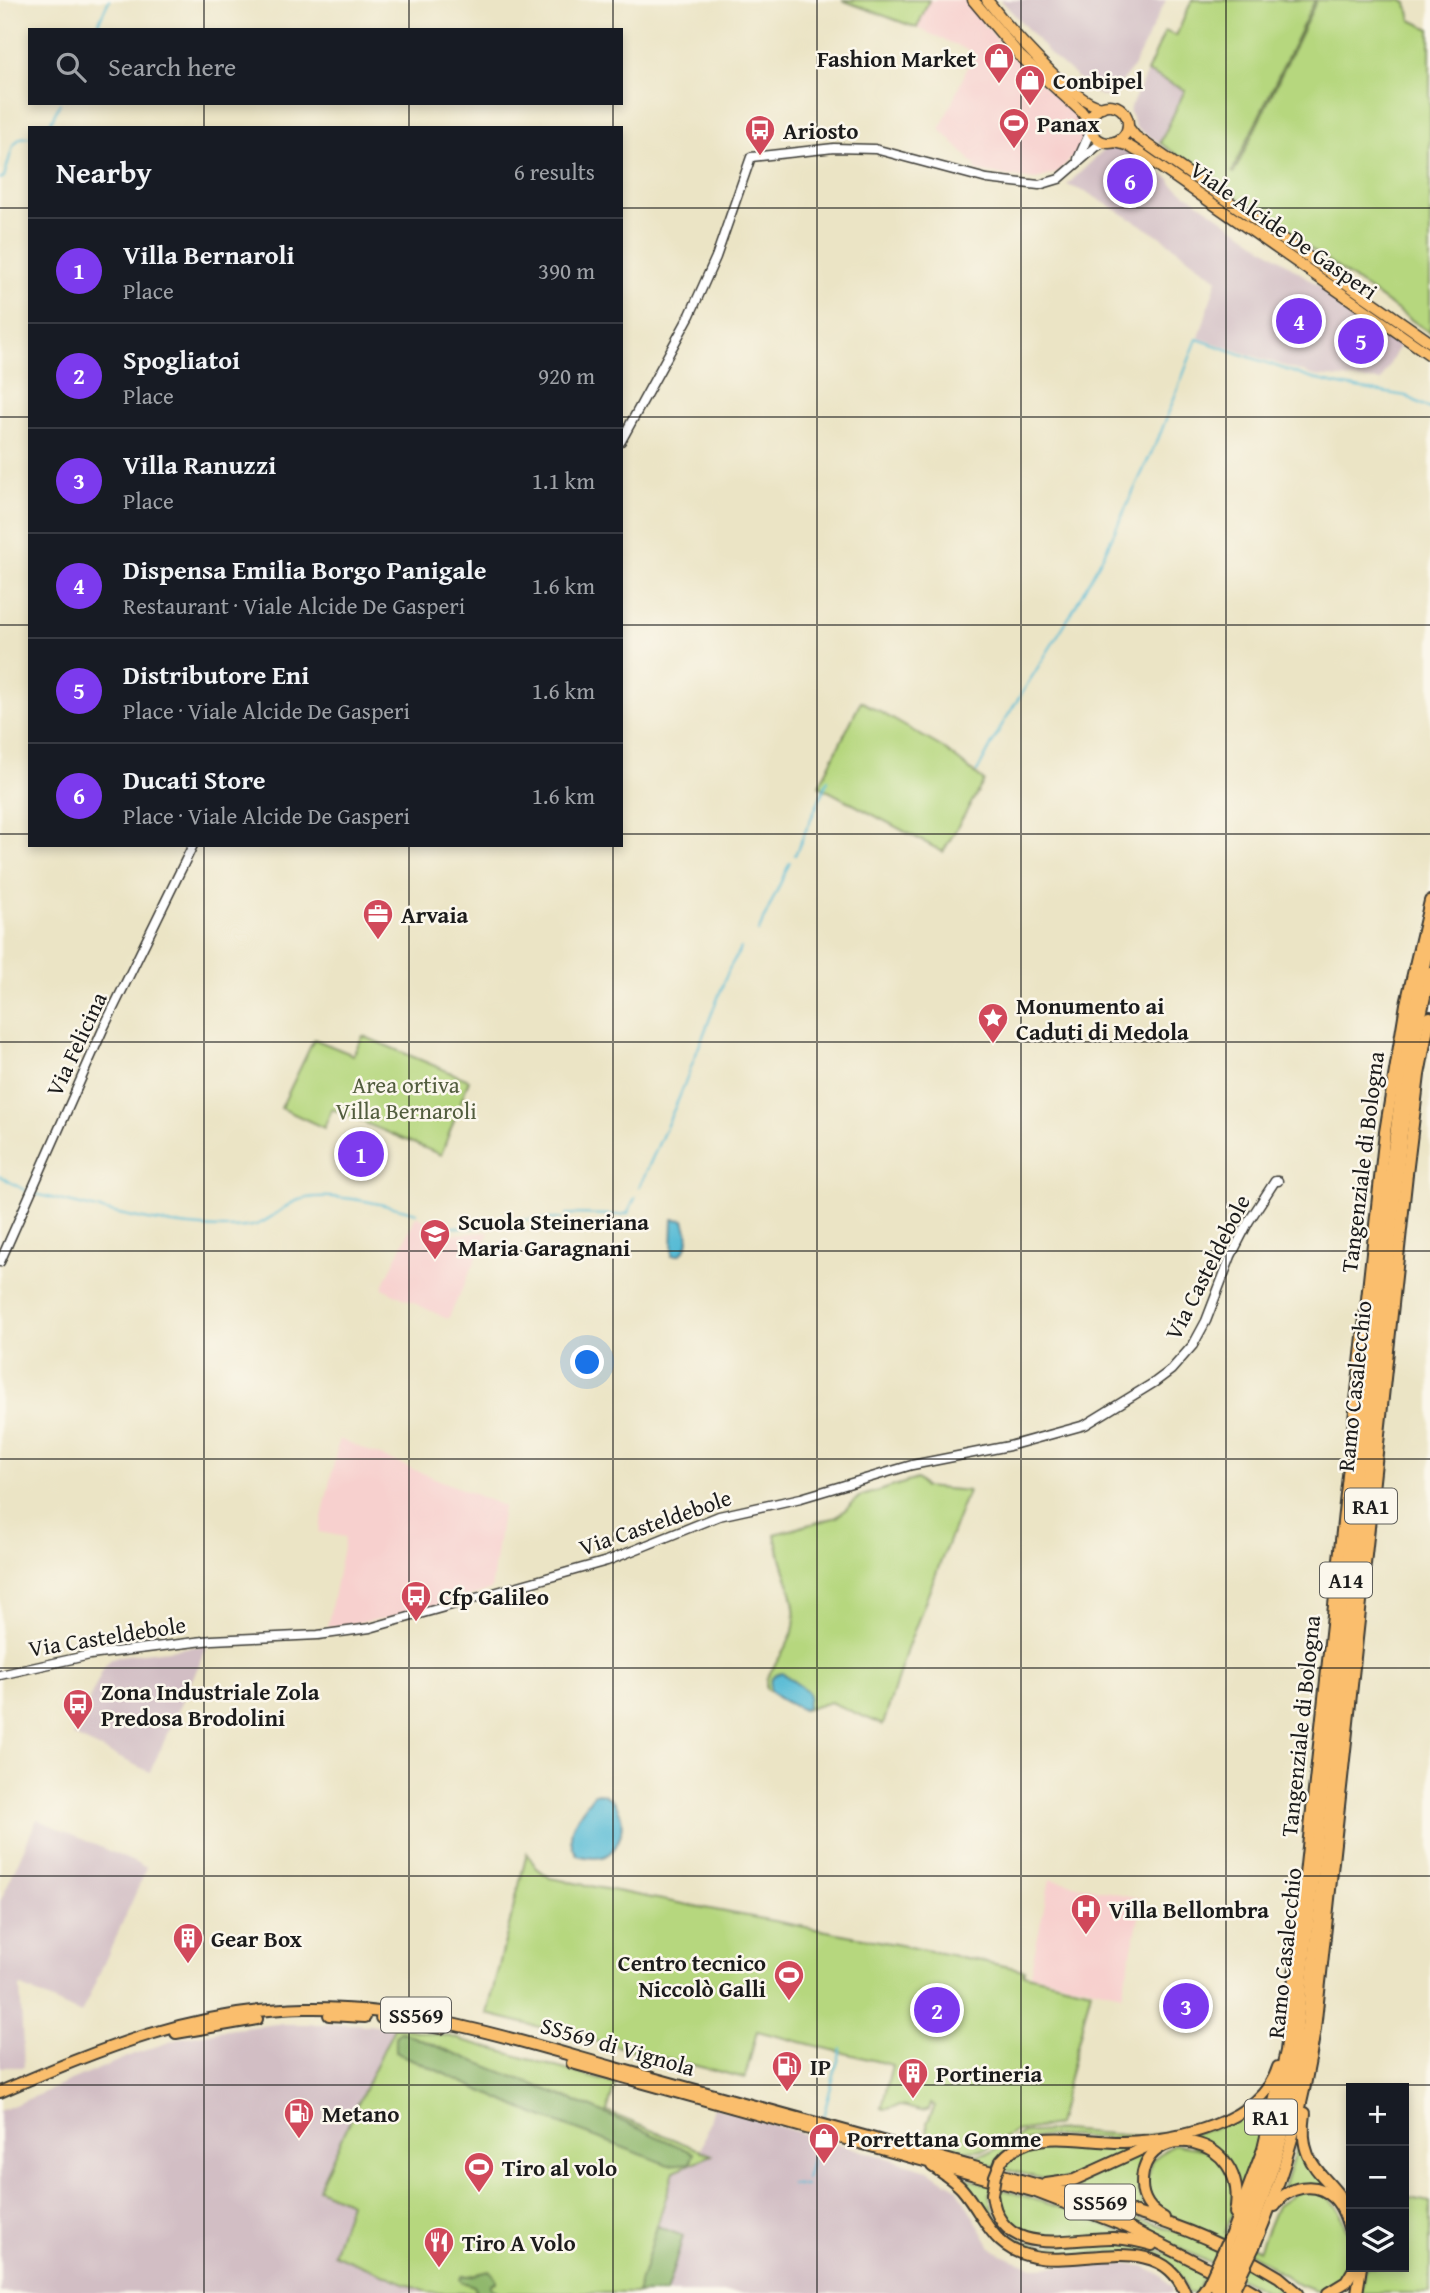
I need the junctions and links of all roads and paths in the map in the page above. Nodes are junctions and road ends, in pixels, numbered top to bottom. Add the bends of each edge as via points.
1 (973, 0) edge
2 (987, 0) edge
3 (1102, 107) junction
4 (1091, 127) junction
5 (1128, 127) junction
6 (1110, 142) junction
7 (1075, 164) junction
8 (1430, 342) edge
9 (1430, 355) edge
10 (623, 437) edge
11 (192, 847) edge
12 (1430, 901) edge
13 (1430, 940) edge
14 (1430, 973) edge
15 (1430, 1017) edge
16 (1278, 1181) dead end
17 (0, 1262) edge
18 (0, 1675) edge
19 (1293, 1995) junction
20 (144, 2038) junction
21 (1311, 2060) junction
22 (0, 2092) edge
23 (0, 2099) edge
24 (1181, 2134) junction
25 (908, 2152) junction
26 (921, 2160) junction
27 (1008, 2176) junction
28 (1347, 2209) edge
29 (1346, 2220) edge
30 (1261, 2231) junction
31 (1192, 2232) junction
32 (1240, 2239) junction
33 (1221, 2250) junction
34 (1187, 2258) junction
35 (1255, 2263) dead end
36 (1208, 2268) dead end
37 (1270, 2271) junction
38 (1352, 2272) edge
39 (1360, 2272) edge
40 (1223, 2290) edge
41 (1185, 2293) edge
42 (1256, 2293) edge
43 (1298, 2293) edge
44 (1309, 2293) edge
45 (1328, 2293) edge
46 (1357, 2293) edge

1 - 4 main road via 1024,61 1081,111
2 - 3 main road via 1048,68 1085,100
3 - 4 main road via 1094,114
3 - 5 main road via 1122,110
4 - 6 main road via 1096,137
4 - 7 street
5 - 6 main road via 1123,136
5 - 8 main road, Viale Alcide De Gasperi
6 - 7 street
6 - 9 main road, Viale Alcide De Gasperi via 1140,153
7 - 10 street via 1059,179 1038,185 987,179 875,149 834,148 751,158 690,315
11 - 17 street, Via Felicina via 104,1027
12 - 19 highway, Tangenziale di Bologna / RA1 via 1406,1004 1387,1119
13 - 32 highway, Ramo Casalecchio / A14 via 1409,1033 1390,1168 1295,2048 1273,2145
14 - 32 highway, Ramo Casalecchio / A14 via 1402,1133 1307,2027 1282,2145
15 - 21 highway, Tangenziale di Bologna / RA1 via 1406,1174
16 - 18 street, Via Casteldebole via 1249,1221 1193,1345 1156,1382 1085,1425 719,1516 607,1561 370,1628 90,1655
19 - 24 highway via 1277,2072 1264,2092 1228,2120
19 - 32 highway, Tangenziale di Bologna / RA1 via 1274,2108
20 - 22 highway, SS569 di Vignola / SS569 via 97,2051
20 - 23 highway, SS569 di Vignola / SS569
20 - 25 highway, SS569 di Vignola / SS569 via 274,2017 345,2015 402,2021 494,2041
21 - 28 highway via 1305,2148 1314,2168
21 - 30 highway, Tangenziale di Bologna / RA1 via 1293,2139
24 - 27 highway via 1067,2182 1045,2184
24 - 34 highway, bridge via 1124,2142 1036,2139 1001,2161 992,2194 1004,2223 1028,2240 1124,2239
25 - 26 highway, SS569 di Vignola / SS569
25 - 27 highway, SS569 di Vignola / SS569
26 - 34 highway, SS569 di Vignola / SS569 via 1060,2201
26 - 41 highway via 960,2186 993,2235 1013,2250 1040,2258 1140,2257 1170,2270
27 - 31 highway, SS569 di Vignola / SS569
29 - 30 highway via 1342,2208 1325,2191 1295,2189 1281,2197
30 - 32 highway, Tangenziale di Bologna / RA1
31 - 32 highway via 1151,2209 1143,2195 1145,2167 1154,2153 1170,2143 1184,2141 1209,2148 1223,2160 1237,2199
31 - 33 highway, SS569 di Vignola / SS569
32 - 33 highway, bridge
32 - 40 highway, Ramo Casalecchio / A14, bridge
32 - 40 highway, Tangenziale di Bologna / RA1, bridge
33 - 40 highway, bridge
34 - 36 highway, SS569 di Vignola / SS569
35 - 37 highway
37 - 43 highway
37 - 44 highway
38 - 45 highway via 1346,2283
39 - 46 highway
40 - 42 highway

